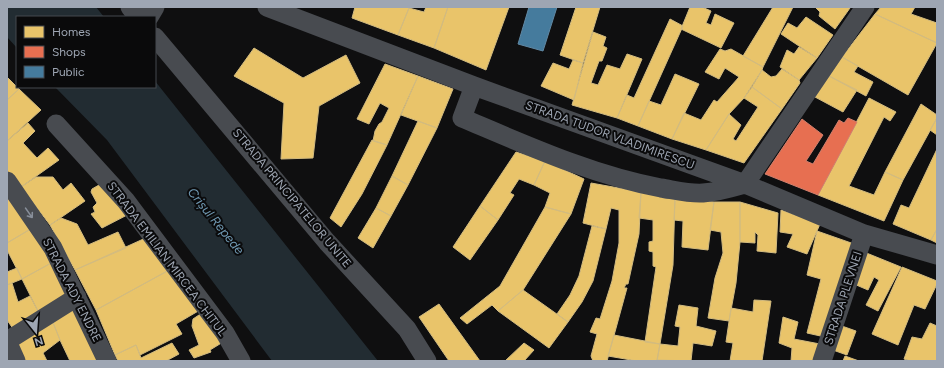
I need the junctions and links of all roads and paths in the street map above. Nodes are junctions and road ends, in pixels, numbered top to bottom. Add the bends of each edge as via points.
1 (130, 7) edge
2 (155, 7) edge
3 (267, 7) edge
4 (865, 7) edge
5 (137, 16) edge
6 (150, 16) edge
7 (156, 38) edge
8 (474, 86) junction
9 (56, 124) dead end
10 (7, 181) edge
11 (745, 184) junction
12 (864, 234) junction
13 (937, 255) edge
14 (77, 297) junction
15 (7, 341) edge
16 (16, 361) edge
17 (107, 361) edge
18 (241, 361) edge
19 (427, 361) edge
20 (822, 361) edge

1 - 5 street
2 - 6 street
3 - 8 street, STRADA TUDOR VLADIMIRESCU
4 - 11 street
7 - 19 street, STRADA PRINCIPATELOR UNITE via 327,242 406,329
8 - 11 street, STRADA TUDOR VLADIMIRESCU
8 - 11 street via 462,118 589,169 644,185 702,193 722,191
9 - 18 street, STRADA EMILIAN MIRCEA CHITUL via 126,201 224,333
10 -> 14 street, STRADA ADY ENDRE via 53,248
11 - 12 street, STRADA TUDOR VLADIMIRESCU
12 - 13 street, STRADA TUDOR VLADIMIRESCU
12 - 20 street, STRADA PLEVNEI
14 - 15 street
14 - 17 street, STRADA ADY ENDRE
15 - 16 street

